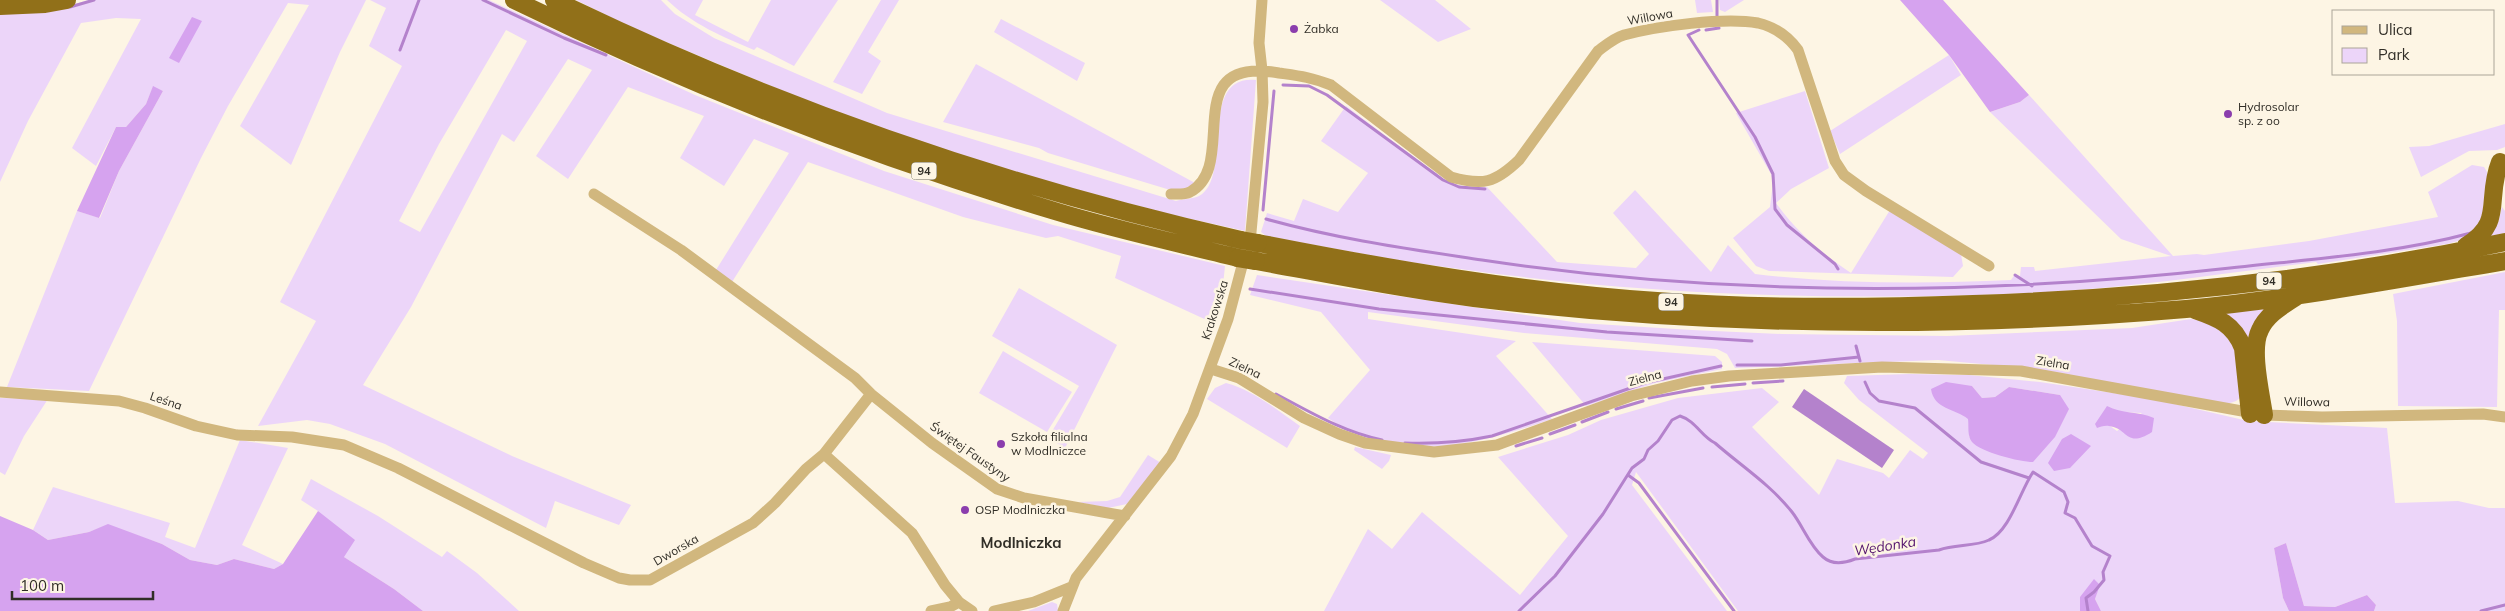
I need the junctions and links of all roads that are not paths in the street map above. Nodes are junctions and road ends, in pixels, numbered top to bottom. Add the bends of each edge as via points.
1 (67, 0) edge
2 (514, 0) edge
3 (554, 0) edge
4 (1262, 0) edge
5 (0, 6) edge
6 (1262, 70) junction
7 (2503, 163) edge
8 (594, 194) dead end
9 (1171, 194) dead end
10 (2505, 201) edge
11 (2505, 242) edge
12 (2449, 255) junction
13 (2505, 261) edge
14 (1989, 266) dead end
15 (2300, 294) junction
16 (2189, 308) junction
17 (1211, 369) junction
18 (2111, 386) joint
19 (0, 392) edge
20 (871, 394) junction
21 (2257, 415) junction
22 (2505, 417) edge
23 (322, 441) joint
24 (824, 454) junction
25 (1125, 516) junction
26 (1071, 587) junction
27 (959, 602) junction
28 (1068, 609) edge
29 (931, 611) edge
30 (972, 611) edge
31 (994, 611) edge

1 - 5 highway
2 - 16 highway, 94, bridge via 629,54 831,138 1060,213 1238,258 1470,298 1577,310 1723,320 1880,324 2021,320
3 - 12 highway, 94 via 727,79 934,157 1160,222 1249,242 1540,290 1714,305 1863,309 2088,300 2309,277
4 - 6 street, Krakowska via 1258,43
6 - 9 street via 1226,82 1214,111 1211,163 1207,175 1188,193
6 - 14 street, Willowa via 1310,76 1331,85 1451,177 1471,182 1490,181 1503,176 1519,160 1598,51 1611,41 1624,35 1699,23 1733,21 1759,24 1780,31 1798,50 1835,161 1844,175
6 - 17 street, Krakowska via 1263,102 1251,232
7 - 10 highway
7 - 12 highway via 2495,180 2497,216 2491,228 2478,241
8 - 20 street, Świętej Faustyny via 749,298 855,378
11 - 12 highway, 94
13 - 15 highway, 94
15 - 16 highway, 94
15 - 21 highway via 2272,314 2259,331
16 - 21 highway via 2224,322 2239,339
17 - 18 street, Zielna via 1239,378 1304,418 1338,434 1365,443 1434,452 1497,445 1631,396 1729,376 1882,367 1956,368 2021,371
17 - 25 street, Krakowska via 1171,456
18 - 21 street, Willowa
19 - 23 street, Leśna via 119,401 196,426 237,435
20 - 24 street, Dworska
20 - 25 street, Świętej Faustyny via 932,443 1009,495
21 - 22 street, Willowa via 2483,414
23 - 24 street, Dworska via 367,453 584,563 630,580 650,580 753,523
24 - 27 street via 912,533 938,576
25 - 26 street, Krakowska
26 - 28 street
26 - 31 street via 1034,602
27 - 29 street
27 - 30 street

